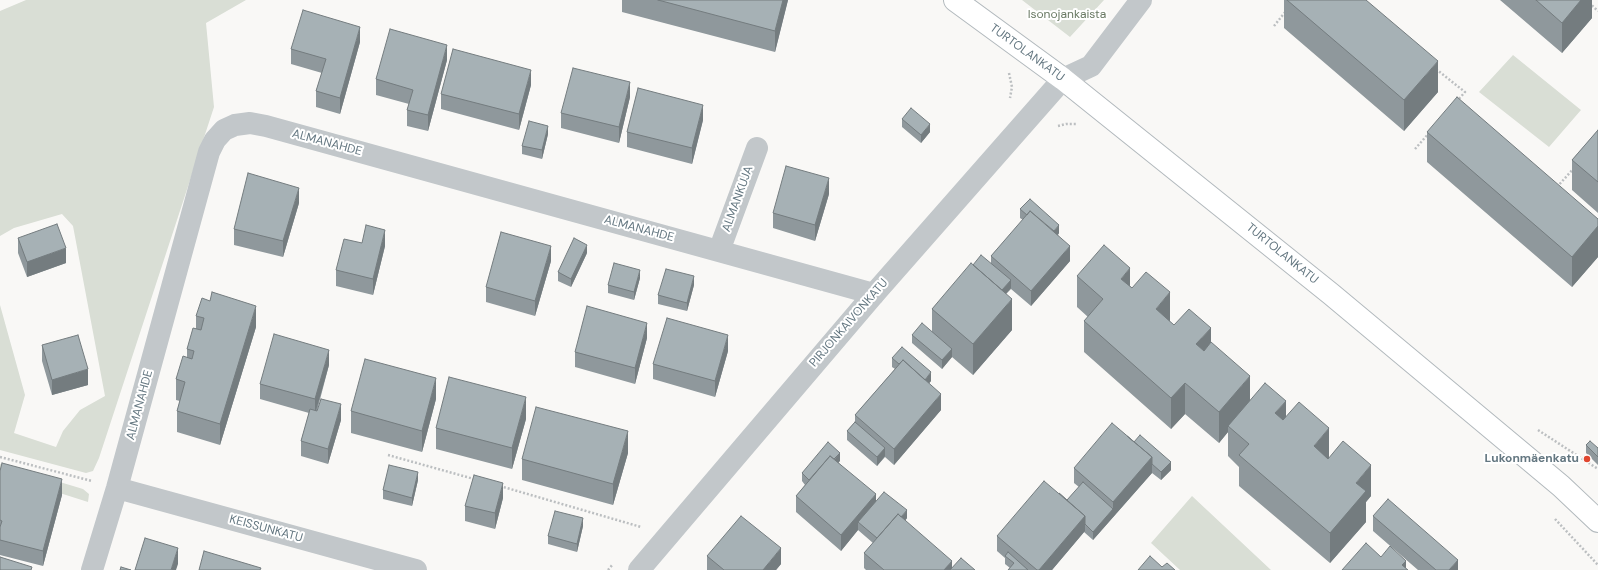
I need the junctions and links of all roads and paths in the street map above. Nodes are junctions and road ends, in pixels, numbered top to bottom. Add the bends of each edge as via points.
1 (955, 0) edge
2 (1141, 0) edge
3 (1586, 0) edge
4 (1287, 10) dead end
5 (1598, 11) edge
6 (1274, 26) dead end
7 (1435, 68) dead end
8 (1062, 79) junction
9 (1455, 103) edge
10 (1082, 124) dead end
11 (1051, 128) dead end
12 (1430, 132) edge
13 (757, 148) dead end
14 (1415, 149) dead end
15 (1578, 164) edge
16 (1557, 188) edge
17 (719, 251) junction
18 (874, 294) junction
19 (388, 454) dead end
20 (0, 457) edge
21 (479, 480) edge
22 (494, 485) edge
23 (117, 488) junction
24 (1550, 514) dead end
25 (1598, 521) edge
26 (645, 528) dead end
27 (1598, 565) edge
28 (92, 570) edge
29 (416, 570) edge
30 (639, 570) edge

1 - 8 main road, TURTOLANKATU
2 - 8 street via 1091,66
3 - 5 path
4 - 6 path
7 - 9 path via 1465,92
8 - 18 street, PIRJONKAIVONKATU
8 - 25 main road, TURTOLANKATU via 1338,299 1561,486
10 - 11 path via 1066,124
12 - 14 path
13 - 17 street, ALMANKUJA
15 - 16 path
17 - 18 street, ALMANAHDE
17 - 23 street, ALMANAHDE via 266,126 250,123 236,125 224,130 209,152
18 - 30 street, PIRJONKAIVONKATU
19 - 21 path
20 - 23 path
22 - 26 path
23 - 28 street, ALMANAHDE
23 - 29 street, KEISSUNKATU
24 - 27 path

